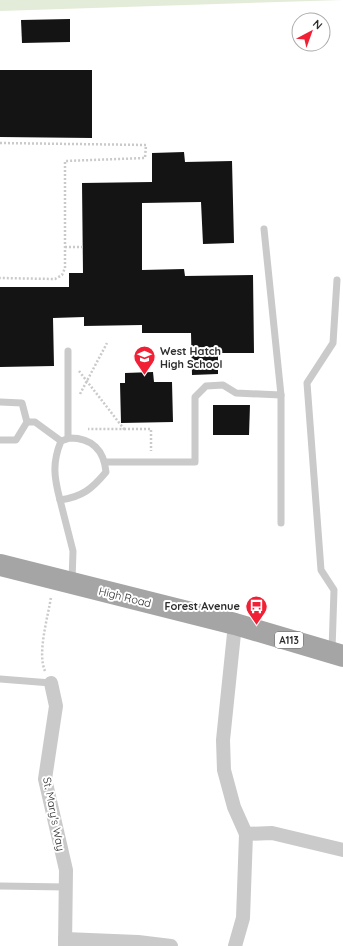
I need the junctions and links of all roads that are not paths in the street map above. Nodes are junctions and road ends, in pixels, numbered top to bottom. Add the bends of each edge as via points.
1 (264, 229) dead end
2 (337, 280) dead end
3 (68, 354) road end
4 (281, 395) junction
5 (0, 402) edge
6 (27, 422) junction
7 (65, 439) junction
8 (0, 440) edge
9 (105, 462) junction
10 (60, 500) junction
11 (281, 523) dead end
12 (0, 565) edge
13 (63, 581) junction
14 (235, 624) junction
15 (338, 654) edge
16 (0, 679) edge
17 (51, 683) joint
18 (246, 834) junction
19 (343, 850) edge
20 (0, 886) edge
21 (66, 887) junction
22 (65, 943) edge
23 (104, 943) edge
24 (171, 946) edge
25 (235, 946) edge

1 - 4 lane
2 - 15 lane via 332,343 307,383 321,570 334,590
3 - 7 lane via 68,428
4 - 9 lane via 236,393 223,385 206,386 195,398 195,462
4 - 11 lane
5 - 6 lane via 22,403
6 - 7 lane via 35,422
6 - 8 lane via 16,440
7 - 9 lane via 87,440 101,452
7 - 10 lane via 58,450 54,472
9 - 10 lane via 106,472 99,481 83,494
10 - 13 lane via 73,551
12 - 13 main road, High Road / A113
13 - 14 main road, High Road / A113
14 - 15 main road, High Road / A113
14 - 18 street via 223,740 224,770 234,807
16 - 17 lane
17 - 21 street, St. Mary's Way via 56,706 45,779 66,870
18 - 19 street via 272,833
18 - 25 street via 243,918
20 - 21 lane
21 - 22 street, St. Mary's Way
22 - 23 street
23 - 24 street via 138,942

